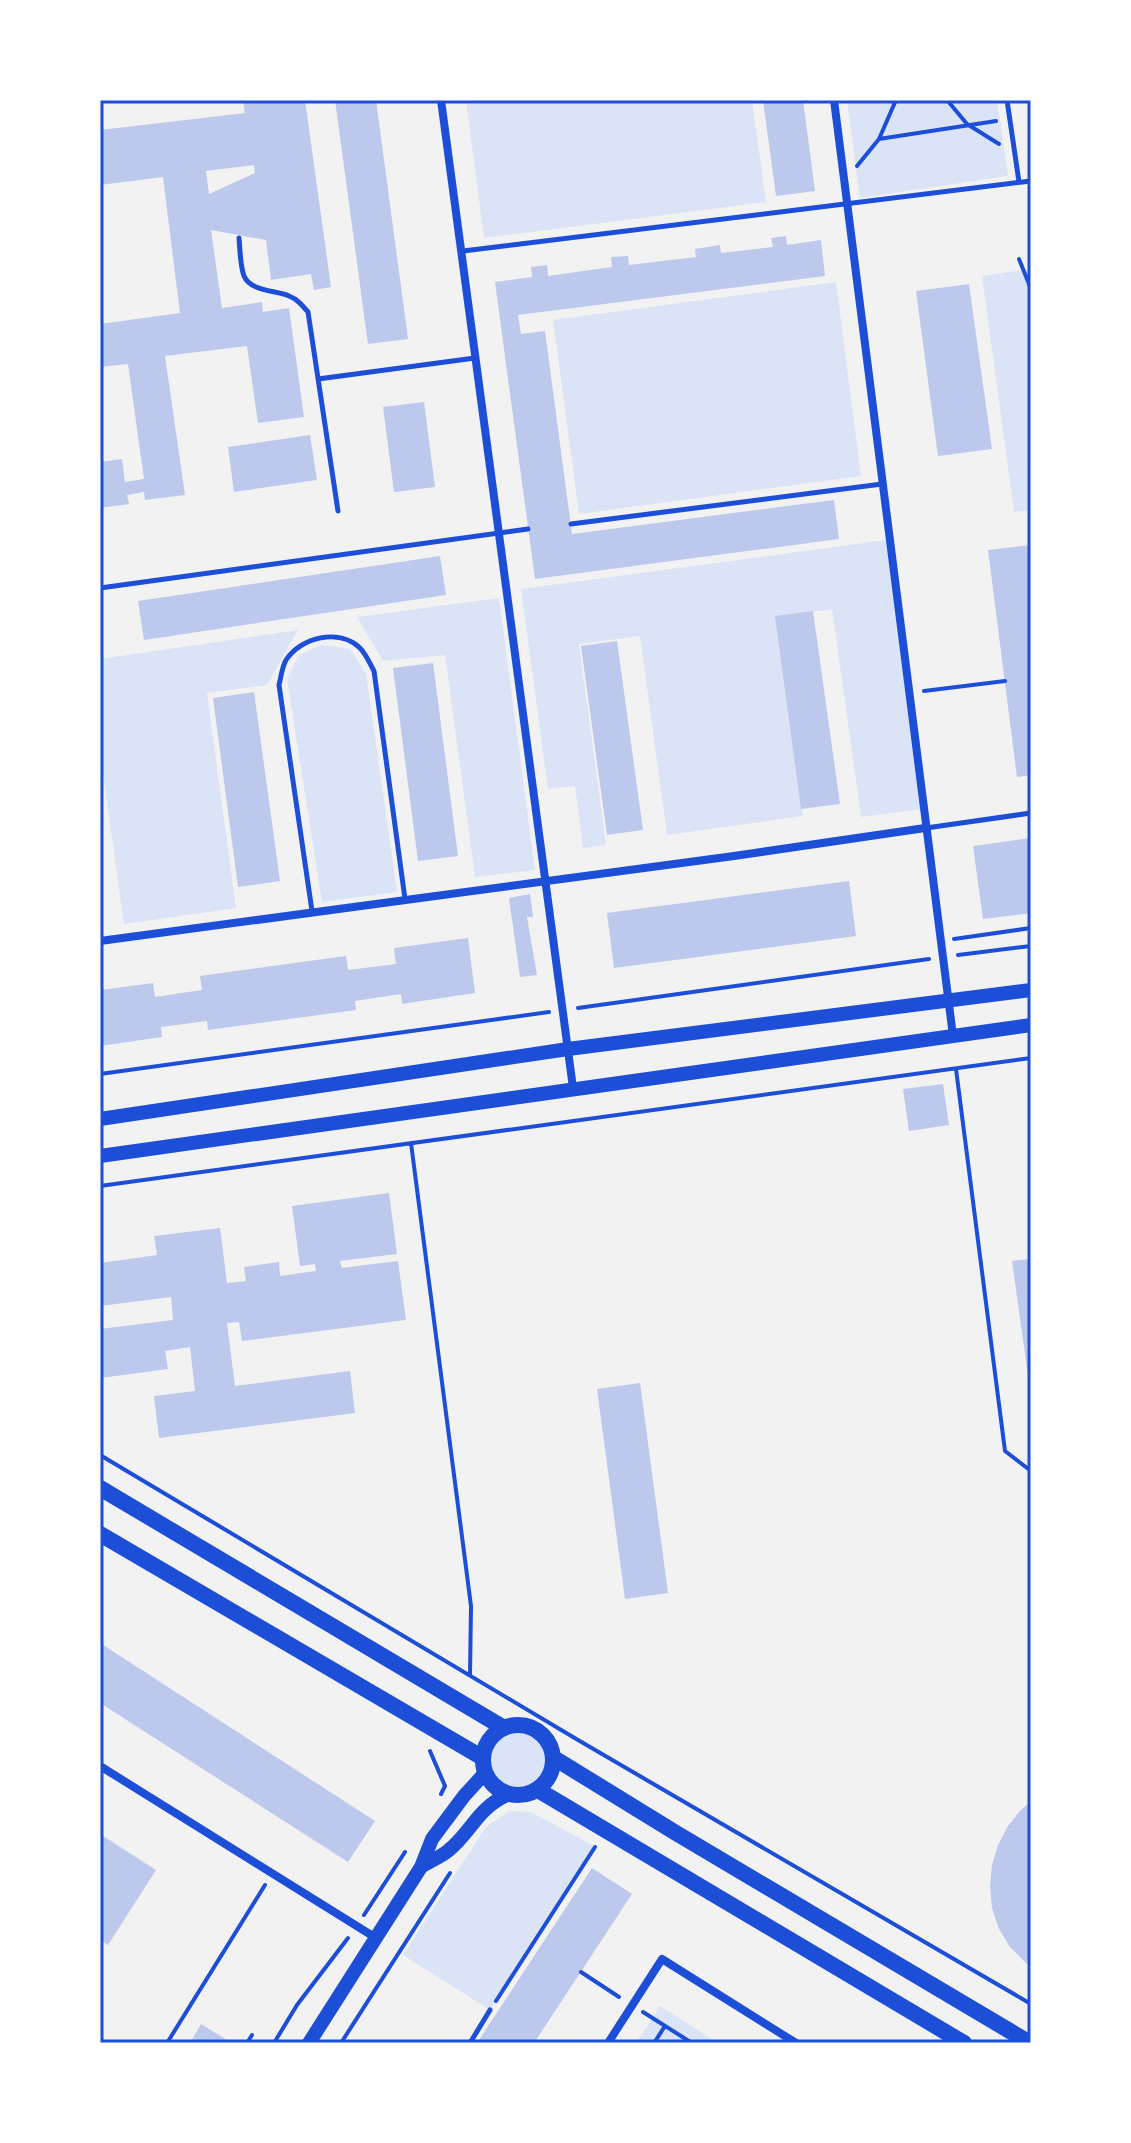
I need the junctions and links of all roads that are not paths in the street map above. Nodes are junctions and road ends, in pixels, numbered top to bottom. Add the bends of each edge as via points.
1 (441, 100) edge
2 (834, 100) edge
3 (1007, 100) edge
4 (1031, 181) edge
5 (1019, 182) junction
6 (847, 204) junction
7 (239, 238) dead end
8 (463, 251) junction
9 (475, 358) junction
10 (318, 379) junction
11 (882, 484) junction
12 (338, 511) dead end
13 (571, 524) dead end
14 (528, 529) dead end
15 (499, 534) junction
16 (100, 588) edge
17 (1031, 813) edge
18 (925, 828) junction
19 (546, 880) junction
20 (405, 899) junction
21 (312, 911) junction
22 (100, 941) edge
23 (1031, 990) edge
24 (948, 1001) junction
25 (1031, 1025) edge
26 (953, 1036) junction
27 (568, 1049) junction
28 (573, 1088) junction
29 (100, 1119) edge
30 (100, 1156) edge
31 (100, 1488) edge
32 (100, 1534) edge
33 (504, 1728) junction
34 (554, 1758) junction
35 (100, 1766) edge
36 (484, 1766) junction
37 (538, 1790) junction
38 (509, 1794) junction
39 (421, 1867) junction
40 (376, 1938) junction
41 (490, 2010) road end
42 (309, 2043) edge
43 (470, 2043) edge
44 (608, 2043) edge
45 (796, 2043) edge
46 (964, 2043) edge
47 (1030, 2043) edge

1 - 8 street
2 - 6 street
3 - 5 lane
4 - 5 lane
5 - 6 lane
6 - 8 lane
6 - 11 street
7 - 10 lane via 249,282 287,294 308,312
8 - 9 street
9 - 10 lane
9 - 15 street
10 - 12 lane
11 - 13 lane
11 - 18 street
14 - 15 lane
15 - 16 lane
15 - 19 street
17 - 18 lane
18 - 19 street
18 - 24 street
19 - 20 street
19 - 27 street
20 - 21 street
20 - 21 lane via 374,671 362,649 347,639 323,637 300,645 284,662 279,685
21 - 22 street
23 - 24 street
24 - 26 street
24 - 27 street
25 - 26 street
26 - 28 street
27 - 28 street
27 - 29 street
28 - 30 street
31 - 33 main road
32 - 36 main road
33 - 34 main road via 537,1730
33 - 36 main road via 489,1740
34 - 37 main road via 550,1777
34 - 47 main road
35 - 40 street
36 - 38 main road via 491,1783
36 - 39 street via 432,1839
37 - 38 main road
37 - 46 main road
38 - 39 street via 494,1800 449,1850
39 - 40 street
40 - 42 street
41 - 43 lane
44 - 45 street via 662,1959

